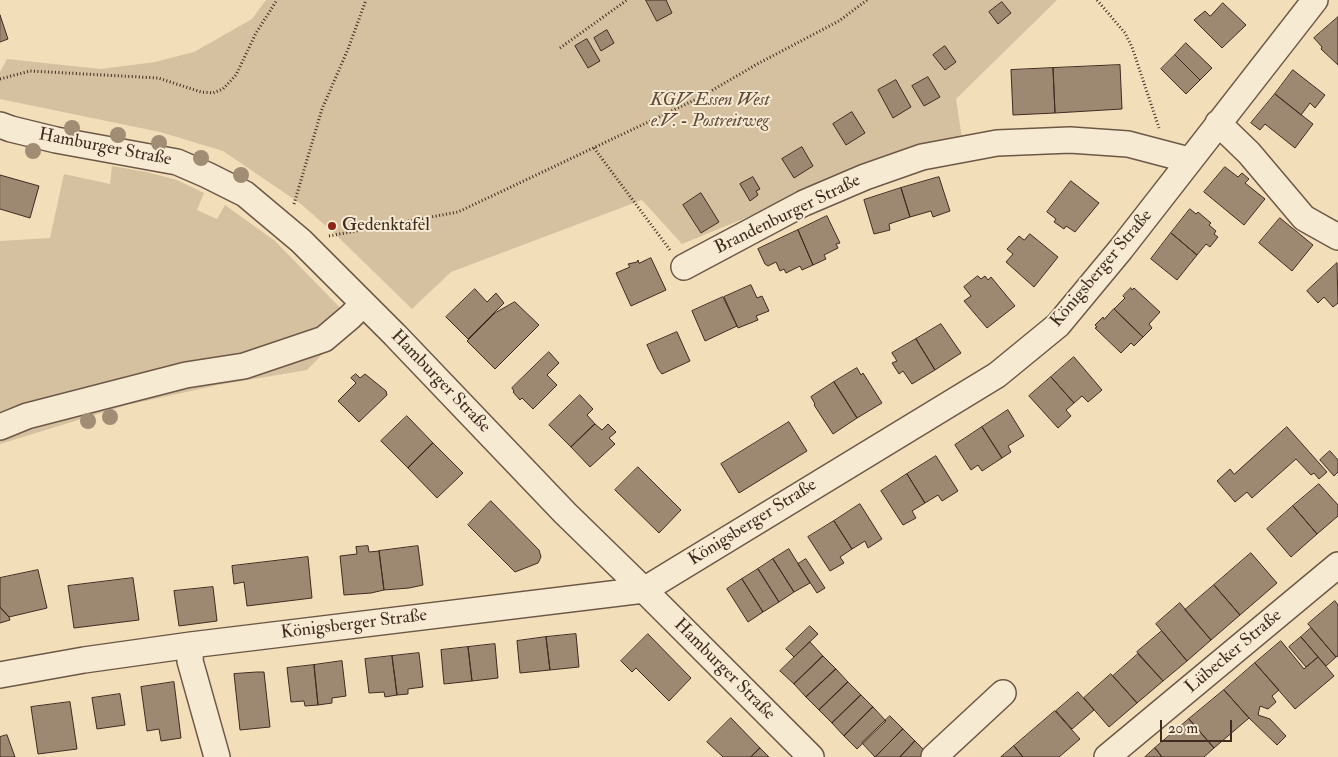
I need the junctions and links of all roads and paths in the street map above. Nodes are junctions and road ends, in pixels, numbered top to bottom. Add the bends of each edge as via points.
1 (277, 0) edge
2 (366, 0) edge
3 (627, 0) edge
4 (866, 0) edge
5 (1097, 0) edge
6 (1315, 0) edge
7 (560, 48) dead end
8 (0, 79) edge
9 (1218, 123) junction
10 (0, 124) edge
11 (594, 148) junction
12 (1165, 153) junction
13 (1189, 160) junction
14 (294, 235) junction
15 (1338, 237) edge
16 (684, 268) joint
17 (363, 304) junction
18 (0, 427) edge
19 (1338, 565) edge
20 (644, 590) junction
21 (190, 646) junction
22 (0, 675) edge
23 (1003, 693) dead end
24 (217, 757) edge
25 (811, 757) edge
26 (934, 757) edge
27 (1107, 757) edge

1 - 8 path via 256,33 236,75 213,93 158,78 37,71
2 - 14 path via 322,109 297,189
3 - 7 path
4 - 11 path via 839,21 699,98
5 - 12 path via 1125,33 1132,47
6 - 9 street, Königsberger Straße
9 - 13 street, Königsberger Straße
9 - 15 street via 1249,152 1304,218
10 - 14 street, Hamburger Straße via 56,140 177,162 245,194
11 - 14 path via 458,212
11 - 16 path
12 - 13 street, Brandenburger Straße
12 - 16 street, Brandenburger Straße via 1128,144 1070,140 997,143 922,157 804,202
13 - 20 street, Königsberger Straße via 1058,325 997,375
14 - 17 street, Hamburger Straße
17 - 18 street via 324,339 244,366 186,375 27,416
17 - 20 street, Hamburger Straße
19 - 27 street, Lübecker Straße
20 - 21 street, Königsberger Straße
20 - 25 street, Hamburger Straße
21 - 22 street, Königsberger Straße
21 - 24 street via 190,661
23 - 26 street

